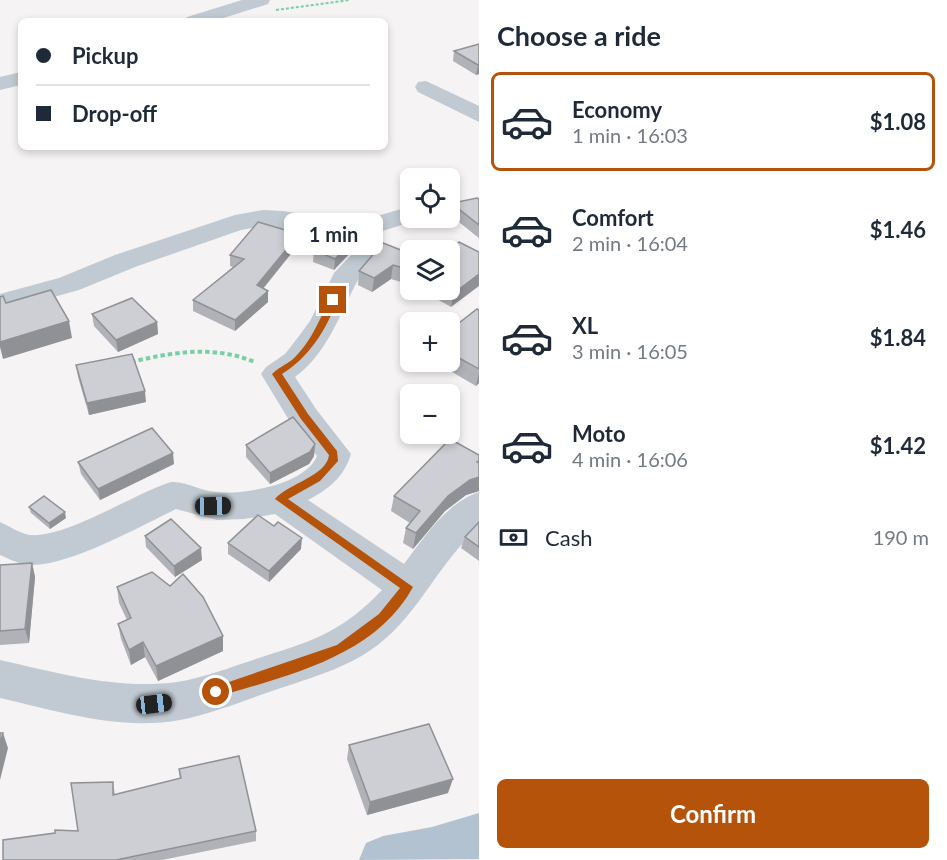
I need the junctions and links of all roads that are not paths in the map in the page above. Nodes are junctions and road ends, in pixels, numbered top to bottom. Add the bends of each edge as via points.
1 (261, 0) edge
2 (204, 18) edge
3 (18, 79) edge
4 (0, 84) edge
5 (426, 87) dead end
6 (479, 115) edge
7 (400, 217) edge
8 (346, 234) junction
9 (0, 303) edge
10 (280, 499) junction
11 (479, 506) edge
12 (0, 537) edge
13 (407, 587) junction
14 (0, 679) edge
15 (479, 836) edge
16 (383, 860) edge

1 - 2 street
3 - 4 street
5 - 6 street
7 - 8 street
8 - 9 street via 283,219 235,223 69,284
8 - 10 street via 368,252 348,273 310,344 296,361 277,374 334,454 333,461 316,478
10 - 12 street via 213,506 180,495 171,496 40,550 21,548
10 - 13 street
11 - 13 street via 455,527
13 - 14 street via 388,613 341,649 184,701 131,704
15 - 16 main road via 432,851

